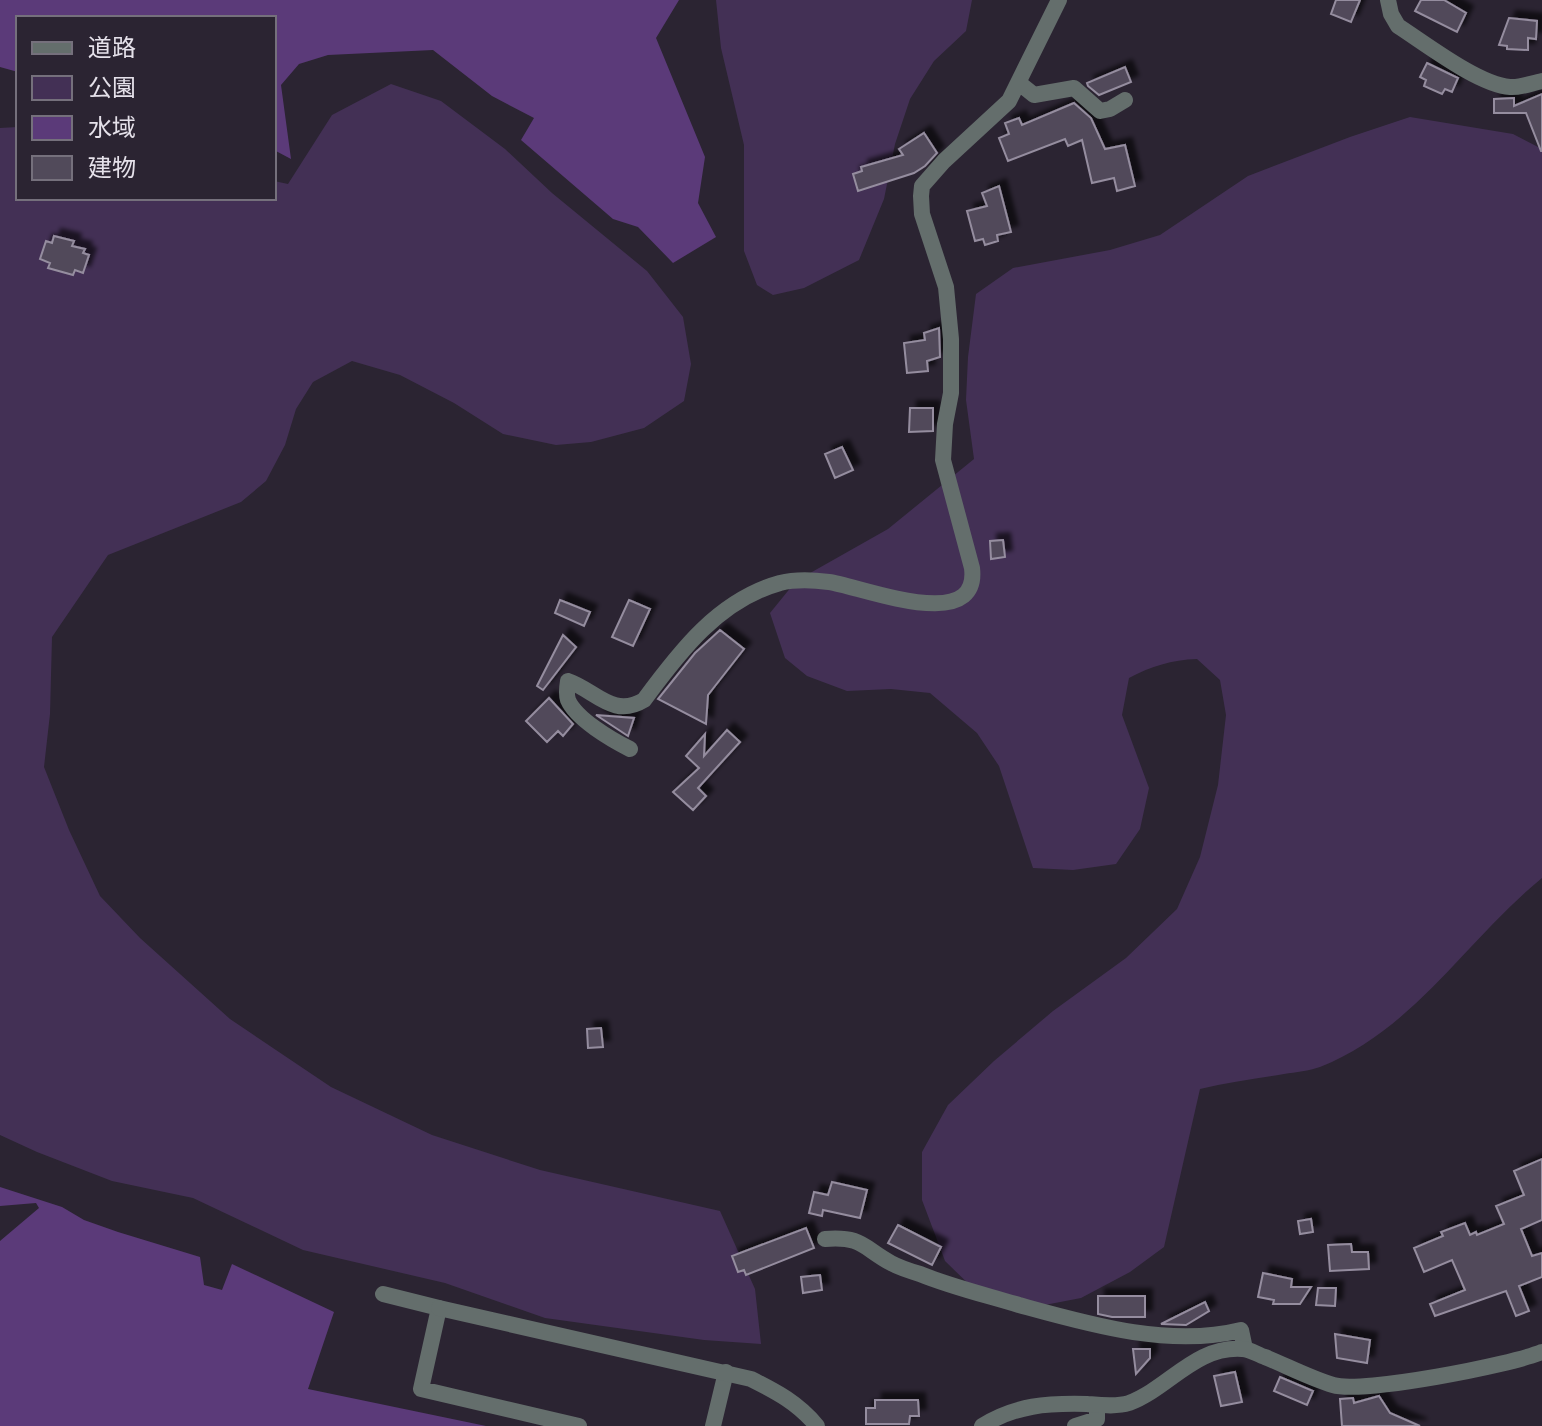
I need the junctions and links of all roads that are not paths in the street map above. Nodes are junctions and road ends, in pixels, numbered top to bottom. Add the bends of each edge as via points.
1 (1059, 0) edge
2 (1388, 0) edge
3 (1542, 81) edge
4 (1019, 83) junction
5 (1125, 100) dead end
6 (630, 749) dead end
7 (825, 1239) dead end
8 (383, 1294) dead end
9 (439, 1308) junction
10 (1245, 1349) junction
11 (1542, 1352) edge
12 (726, 1372) junction
13 (1097, 1405) junction
14 (579, 1426) edge
15 (713, 1426) edge
16 (817, 1426) edge
17 (982, 1426) edge
18 (1075, 1426) edge

1 - 4 street
2 - 3 street via 1398,26 1473,73 1512,87
4 - 5 street via 1034,95 1074,88 1100,111
4 - 6 street via 1009,101 922,186 921,196 946,287 951,393 943,460 972,568 969,593 940,605 831,582 781,583 716,616 636,705 610,703 568,681 572,707
7 - 10 street via 853,1240 924,1276 1078,1321 1173,1336 1241,1330
8 - 9 street
9 - 12 street
9 - 14 street via 421,1389
10 - 11 street via 1337,1386 1498,1366
10 - 13 street via 1219,1351 1190,1362 1152,1392 1126,1404
12 - 15 street
12 - 16 street via 790,1399
13 - 17 street via 1026,1407 1002,1413
13 - 18 street via 1097,1419

